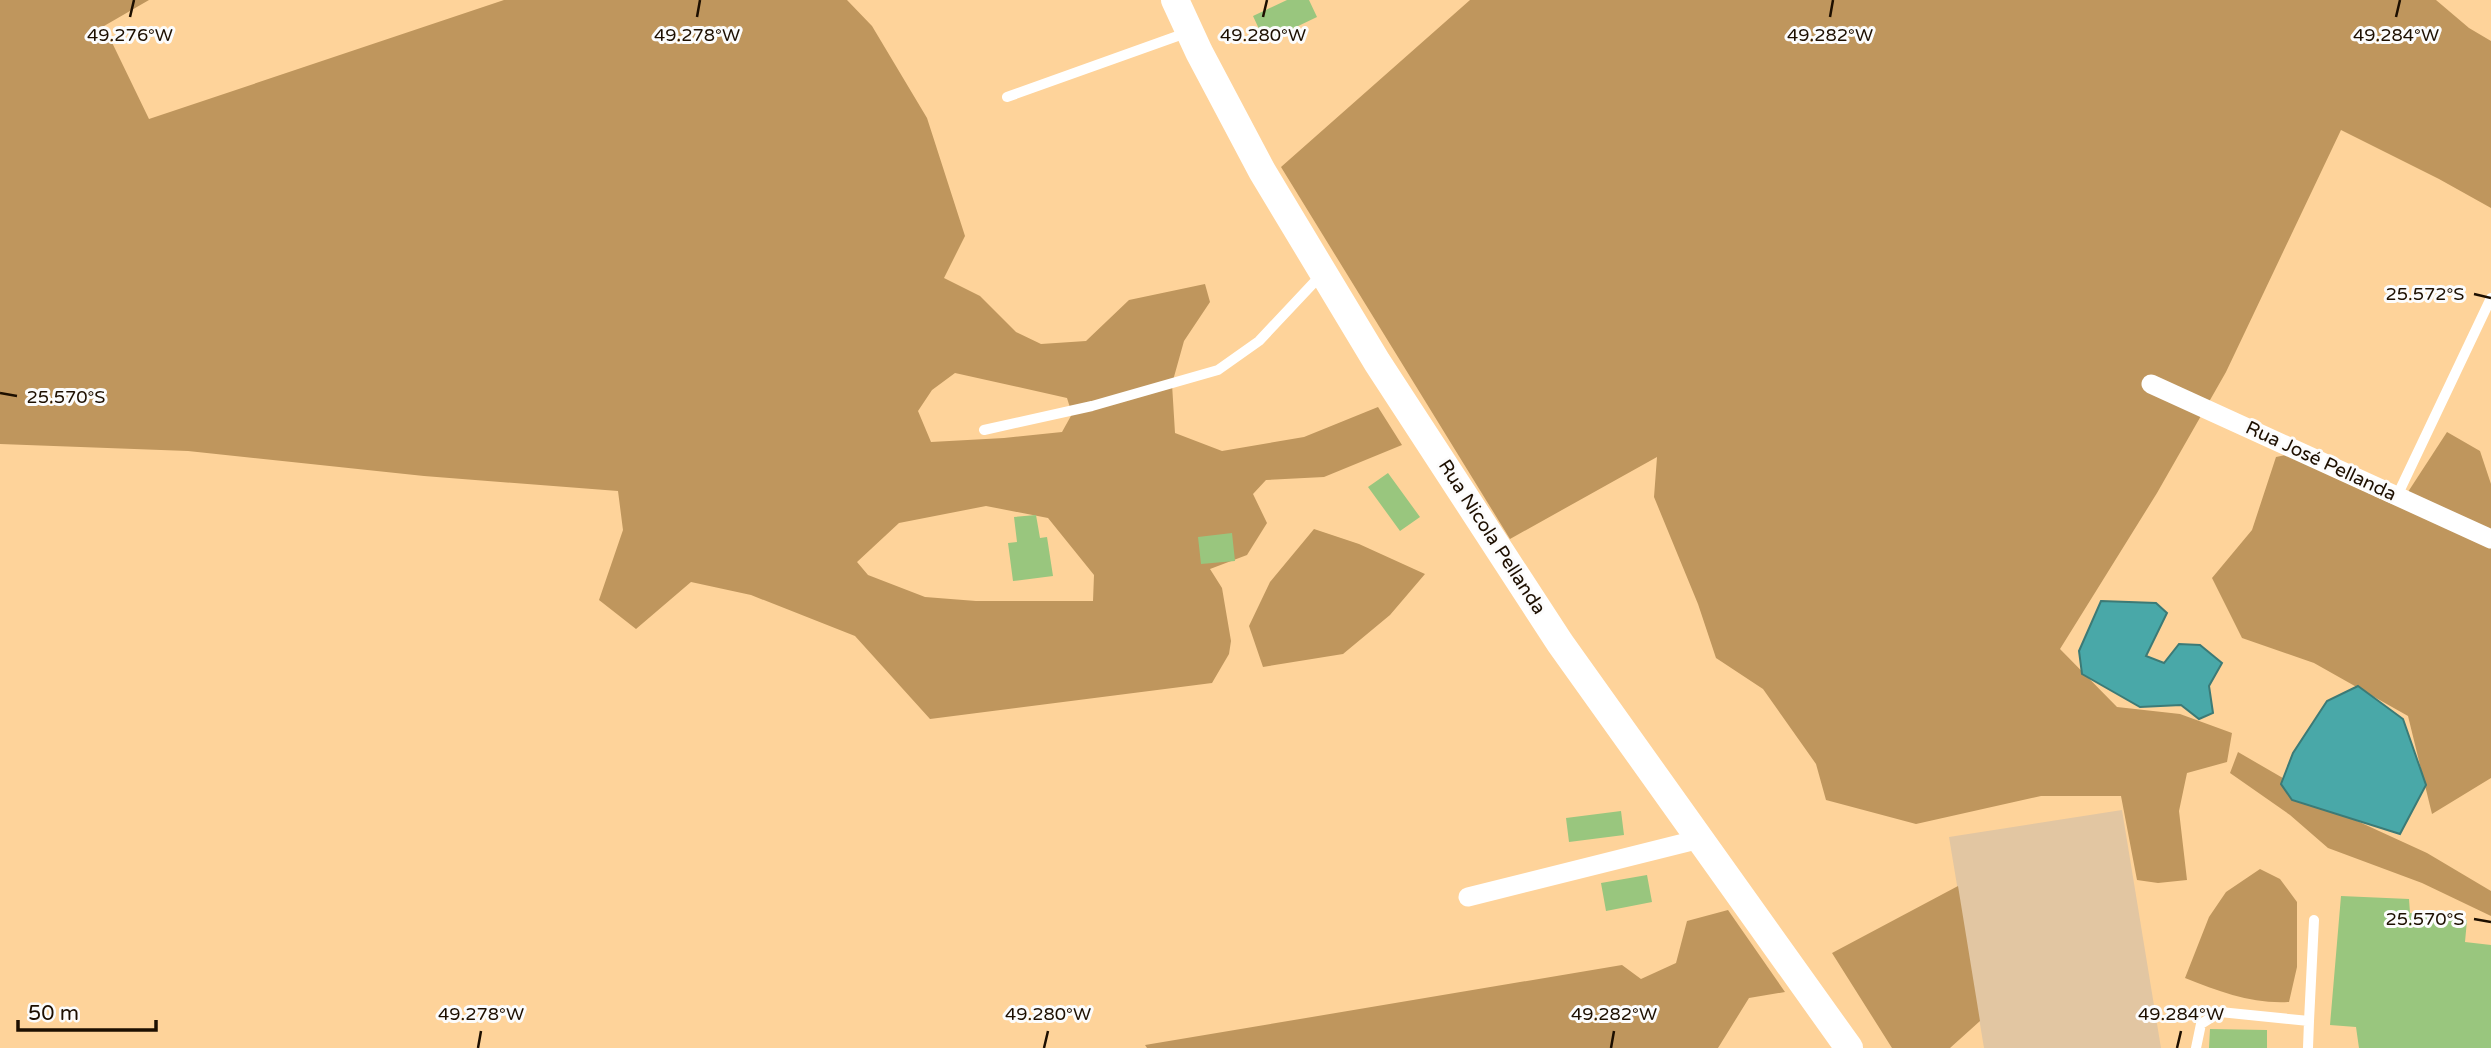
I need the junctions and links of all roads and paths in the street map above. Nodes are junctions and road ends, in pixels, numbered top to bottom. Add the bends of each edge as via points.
1 (1175, 0) edge
2 (1189, 31) junction
3 (1007, 97) dead end
4 (1324, 272) junction
5 (2491, 298) edge
6 (2151, 384) dead end
7 (984, 430) dead end
8 (2397, 496) junction
9 (2491, 539) edge
10 (1700, 839) junction
11 (1468, 897) dead end
12 (2314, 920) dead end
13 (2309, 1021) junction
14 (1849, 1048) edge
15 (2196, 1048) edge
16 (2308, 1048) edge

1 - 2 main road, Rua Nicola Pellanda
2 - 3 lane
2 - 4 main road, Rua Nicola Pellanda via 1262,171
4 - 7 lane via 1259,341 1218,370 1104,403
4 - 10 main road, Rua Nicola Pellanda via 1377,362 1560,643
5 - 8 lane
6 - 8 street, Rua José Pellanda
8 - 9 street, Rua José Pellanda
10 - 11 street
10 - 14 main road, Rua Nicola Pellanda
12 - 13 lane
13 - 15 lane via 2220,1012 2201,1024
13 - 16 lane

